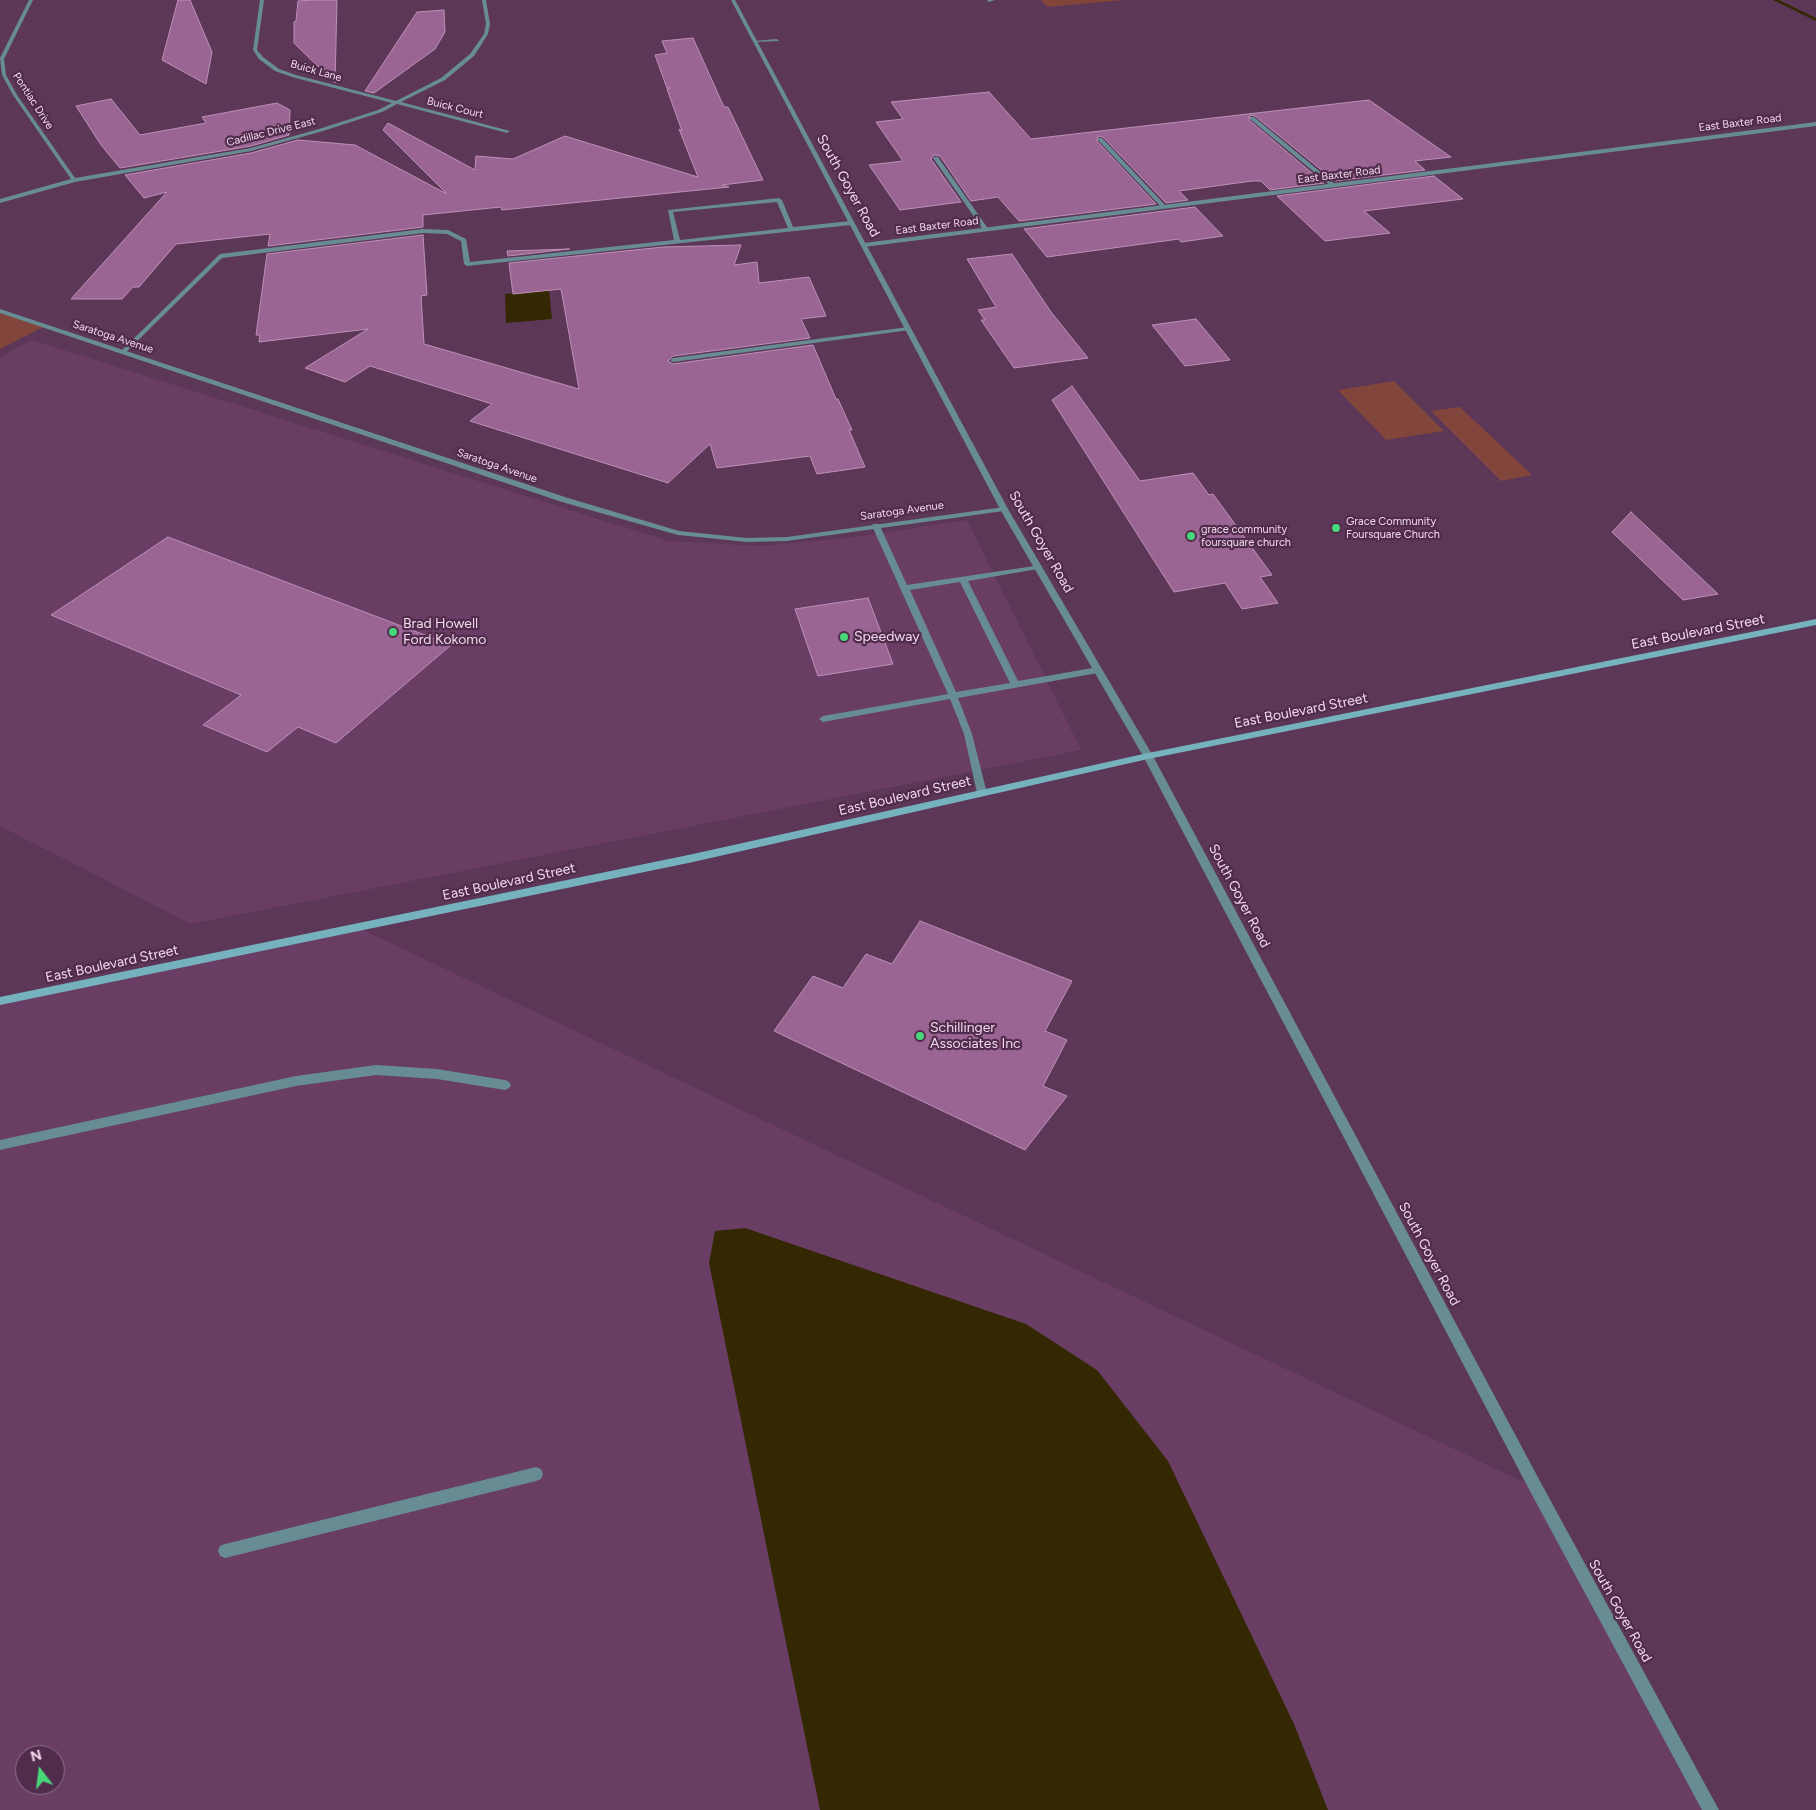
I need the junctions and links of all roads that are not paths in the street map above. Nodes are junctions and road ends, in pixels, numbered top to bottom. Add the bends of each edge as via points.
1 (31, 0) edge
2 (262, 0) edge
3 (484, 0) edge
4 (733, 0) edge
5 (989, 0) edge
6 (994, 0) edge
7 (777, 40) dead end
8 (755, 41) junction
9 (1, 59) edge
10 (398, 103) junction
11 (1252, 118) dead end
12 (1816, 124) edge
13 (507, 131) dead end
14 (1100, 139) dead end
15 (936, 158) dead end
16 (74, 180) junction
17 (1333, 186) junction
18 (0, 201) edge
19 (1164, 207) junction
20 (851, 223) junction
21 (791, 229) junction
22 (986, 230) junction
23 (677, 241) junction
24 (864, 246) junction
25 (0, 311) edge
26 (908, 329) junction
27 (123, 352) junction
28 (674, 360) dead end
29 (1004, 509) junction
30 (876, 526) junction
31 (1038, 568) junction
32 (963, 579) junction
33 (906, 588) junction
34 (1816, 622) edge
35 (1098, 670) junction
36 (1015, 685) junction
37 (954, 696) junction
38 (823, 719) dead end
39 (1148, 756) junction
40 (982, 793) junction
41 (0, 1001) edge
42 (504, 1085) dead end
43 (0, 1145) edge
44 (536, 1474) dead end
45 (225, 1551) dead end
46 (1711, 1810) edge

1 - 9 street, Pontiac Drive
2 - 10 street, Buick Lane via 255,50 276,70
3 - 10 street, Cadillac Drive East via 487,29 472,55 443,79
4 - 8 street, South Goyer Road
5 - 6 street
7 - 8 street
8 - 20 street, South Goyer Road
9 - 16 street, Pontiac Drive via 4,75 15,95
10 - 13 street, Buick Court
10 - 16 street, Cadillac Drive East via 321,130 251,149
11 - 17 street
12 - 17 street, East Baxter Road
14 - 19 street
15 - 22 street
16 - 18 street, Cadillac Drive East
17 - 19 street, East Baxter Road
19 - 22 street, East Baxter Road
20 - 21 street
20 - 24 street, South Goyer Road
21 - 23 street
21 - 23 street via 779,200 670,211
22 - 24 street, East Baxter Road
23 - 27 street via 467,264 464,240 448,232 424,231 220,256
24 - 26 street, South Goyer Road
25 - 27 street, Saratoga Avenue
26 - 28 street
26 - 29 street, South Goyer Road
27 - 30 street, Saratoga Avenue via 565,500 678,533 755,540 787,539
29 - 30 street, Saratoga Avenue
29 - 31 street, South Goyer Road
30 - 33 street
31 - 32 street
31 - 35 street, South Goyer Road
32 - 33 street
32 - 36 street
33 - 37 street
34 - 39 main road, East Boulevard Street
35 - 36 street
35 - 39 street, South Goyer Road
36 - 37 street
37 - 38 street
37 - 40 street via 968,734
39 - 40 main road, East Boulevard Street
39 - 46 street, South Goyer Road
40 - 41 main road, East Boulevard Street via 693,858
42 - 43 street via 437,1074 376,1070 296,1081
44 - 45 street

